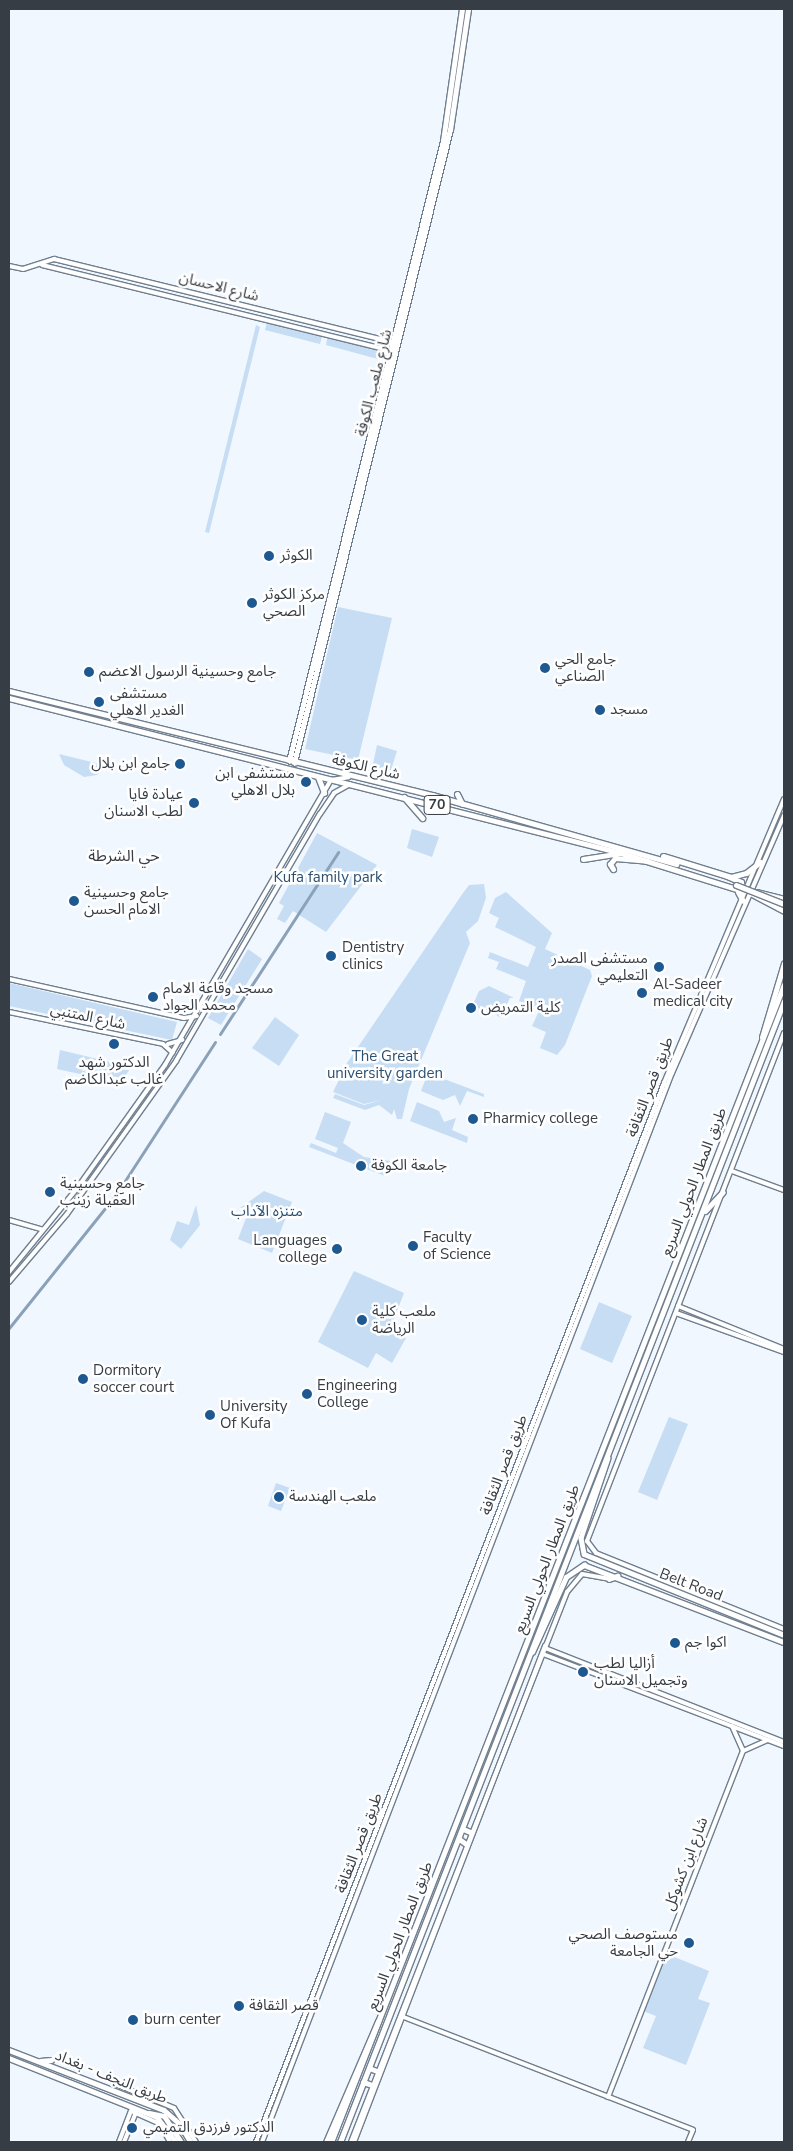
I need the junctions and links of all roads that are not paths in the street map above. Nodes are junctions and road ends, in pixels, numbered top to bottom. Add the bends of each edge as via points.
1 (462, 9) edge
2 (468, 9) edge
3 (424, 226) junction
4 (42, 265) junction
5 (9, 266) edge
6 (97, 276) junction
7 (95, 282) dead end
8 (165, 286) junction
9 (163, 293) junction
10 (298, 318) junction
11 (296, 326) junction
12 (391, 342) junction
13 (389, 350) junction
14 (367, 452) junction
15 (9, 691) edge
16 (9, 698) edge
17 (81, 710) junction
18 (72, 714) junction
19 (105, 716) junction
20 (94, 720) junction
21 (292, 762) junction
22 (304, 765) junction
23 (359, 771) dead end
24 (305, 772) junction
25 (318, 776) junction
26 (349, 776) junction
27 (358, 778) junction
28 (331, 780) junction
29 (350, 784) junction
30 (438, 789) dead end
31 (324, 794) junction
32 (458, 794) dead end
33 (432, 795) junction
34 (404, 797) junction
35 (441, 798) junction
36 (784, 799) edge
37 (455, 801) junction
38 (319, 802) junction
39 (462, 804) junction
40 (439, 805) junction
41 (325, 806) junction
42 (454, 809) junction
43 (784, 815) edge
44 (422, 818) dead end
45 (771, 832) junction
46 (777, 835) junction
47 (621, 853) junction
48 (583, 859) dead end
49 (655, 860) junction
50 (648, 861) junction
51 (760, 862) junction
52 (613, 869) dead end
53 (727, 876) junction
54 (714, 879) junction
55 (740, 891) junction
56 (753, 893) junction
57 (784, 899) edge
58 (743, 901) junction
59 (784, 908) edge
60 (246, 931) junction
61 (251, 934) junction
62 (784, 963) edge
63 (9, 979) edge
64 (706, 984) junction
65 (784, 984) edge
66 (784, 1000) edge
67 (9, 1012) edge
68 (197, 1016) junction
69 (184, 1018) junction
70 (190, 1027) junction
71 (784, 1033) edge
72 (182, 1040) junction
73 (763, 1040) junction
74 (163, 1044) junction
75 (173, 1053) junction
76 (732, 1171) junction
77 (82, 1182) junction
78 (88, 1186) junction
79 (76, 1189) junction
80 (784, 1190) edge
81 (723, 1192) junction
82 (81, 1195) junction
83 (701, 1218) junction
84 (9, 1220) edge
85 (43, 1230) junction
86 (606, 1241) junction
87 (9, 1272) edge
88 (9, 1282) edge
89 (660, 1302) junction
90 (667, 1305) junction
91 (678, 1306) junction
92 (656, 1312) junction
93 (684, 1312) junction
94 (676, 1313) junction
95 (663, 1315) junction
96 (784, 1350) edge
97 (544, 1393) junction
98 (550, 1395) junction
99 (539, 1406) junction
100 (545, 1407) junction
101 (609, 1452) junction
102 (617, 1576) junction
103 (652, 1576) junction
104 (609, 1579) joint
105 (649, 1582) junction
106 (734, 1608) junction
107 (731, 1614) junction
108 (762, 1626) junction
109 (784, 1628) edge
110 (774, 1631) junction
111 (760, 1632) junction
112 (784, 1635) edge
113 (772, 1637) junction
114 (784, 1642) edge
115 (545, 1647) junction
116 (531, 1653) junction
117 (543, 1654) junction
118 (576, 1660) junction
119 (574, 1665) junction
120 (668, 1699) junction
121 (732, 1726) junction
122 (770, 1740) junction
123 (784, 1742) edge
124 (784, 1746) edge
125 (743, 1751) junction
126 (463, 1829) junction
127 (470, 1832) junction
128 (459, 1840) junction
129 (466, 1844) junction
130 (335, 1936) junction
131 (341, 1938) junction
132 (412, 1939) junction
133 (419, 1942) junction
134 (407, 1952) junction
135 (414, 1955) junction
136 (400, 2016) junction
137 (382, 2017) junction
138 (9, 2050) edge
139 (9, 2058) edge
140 (51, 2060) dead end
141 (37, 2061) junction
142 (369, 2068) junction
143 (377, 2071) junction
144 (363, 2082) junction
145 (116, 2084) dead end
146 (372, 2085) junction
147 (608, 2097) junction
148 (134, 2112) junction
149 (149, 2113) junction
150 (119, 2142) edge
151 (124, 2142) edge
152 (170, 2142) edge
153 (176, 2142) edge
154 (181, 2142) edge
155 (191, 2142) edge
156 (196, 2142) edge
157 (256, 2142) edge
158 (262, 2142) edge
159 (326, 2142) edge
160 (331, 2142) edge
161 (342, 2142) edge
162 (353, 2142) edge
163 (688, 2142) edge

1 - 3 main road, شارع ملعب الكوفة via 451,107
2 - 3 main road, شارع ملعب الكوفة via 461,79
3 - 12 main road, شارع ملعب الكوفة
3 - 14 main road, شارع ملعب الكوفة
4 - 5 street, شارع الاحسان via 23,269
4 - 6 street, شارع الاحسان
4 - 8 street, شارع الاحسان via 54,260
6 - 7 street
6 - 9 street, شارع الاحسان
8 - 9 street
8 - 10 street, شارع الاحسان
9 - 11 street, شارع الاحسان via 231,313
10 - 11 street
10 - 12 street, شارع الاحسان
11 - 13 street, شارع الاحسان
12 - 13 main road, شارع ملعب الكوفة
13 - 14 main road, شارع ملعب الكوفة
14 - 21 main road, شارع ملعب الكوفة
15 - 17 highway, شارع الكوفة / 70
16 - 18 highway, شارع الكوفة / 70
17 - 18 highway via 83,714
17 - 19 highway, شارع الكوفة / 70
18 - 20 highway, شارع الكوفة / 70
19 - 20 highway via 92,715
19 - 21 highway, شارع الكوفة / 70
20 - 24 highway, شارع الكوفة / 70
21 - 22 highway, شارع الكوفة / 70
22 - 24 highway
22 - 26 highway, شارع الكوفة / 70
23 - 27 highway
24 - 25 highway, شارع الكوفة / 70
25 - 28 highway, شارع الكوفة / 70
25 - 31 highway
26 - 27 highway, شارع الكوفة / 70
26 - 28 street
27 - 33 highway, شارع الكوفة / 70
28 - 29 highway, شارع الكوفة / 70
28 - 31 street
29 - 34 highway, شارع الكوفة / 70
29 - 41 street
30 - 33 highway
31 - 38 street
32 - 39 highway
33 - 35 highway, شارع الكوفة / 70
34 - 40 highway, شارع الكوفة / 70
34 - 44 highway
35 - 37 highway, شارع الكوفة / 70
35 - 40 highway
36 - 45 street, طريق قصر الثقافة
37 - 39 highway, شارع الكوفة / 70
37 - 42 highway
38 - 41 street
38 - 60 street
39 - 49 highway, شارع الكوفة / 70
40 - 42 highway, شارع الكوفة / 70
41 - 61 street
42 - 47 highway, شارع الكوفة / 70
43 - 46 street, طريق قصر الثقافة
45 - 46 street
45 - 51 street, طريق قصر الثقافة
46 - 64 street, طريق قصر الثقافة
47 - 48 highway
47 - 50 highway, شارع الكوفة / 70
49 - 50 highway, شارع الكوفة / 70
49 - 53 highway
49 - 54 highway, شارع الكوفة / 70
49 - 55 highway
50 - 52 highway via 615,858 610,864
51 - 53 highway via 746,873
51 - 58 street, طريق قصر الثقافة
53 - 55 highway via 742,884
54 - 55 highway, 70
54 - 56 highway, 70, bridge
55 - 56 highway, 70, bridge
55 - 58 highway
56 - 57 highway, bridge
56 - 59 highway, 70, bridge
58 - 64 street, طريق قصر الثقافة
60 - 61 street
60 - 68 street
61 - 78 street via 176,1061
62 - 73 highway
63 - 69 street, شارع المتنبي
64 - 86 street, طريق قصر الثقافة
65 - 73 highway, طريق المطار الحولي السريع
66 - 83 highway, طريق المطار الحولي السريع
67 - 74 street, شارع المتنبي
68 - 69 street
68 - 70 street
69 - 70 street
70 - 72 street
71 - 76 street
72 - 74 street, شارع المتنبي
72 - 75 street
73 - 89 highway, طريق المطار الحولي السريع
74 - 75 street
75 - 77 street
76 - 80 street
76 - 81 street
77 - 78 street
77 - 79 street
78 - 82 street
79 - 82 street
79 - 85 street
81 - 83 highway
81 - 91 street
82 - 88 street
83 - 90 highway, طريق المطار الحولي السريع
84 - 85 street
85 - 87 street
86 - 97 street, طريق قصر الثقافة
86 - 98 street, طريق قصر الثقافة
89 - 90 highway
89 - 92 highway, طريق المطار الحولي السريع
90 - 95 highway, طريق المطار الحولي السريع
91 - 93 street
91 - 94 street
92 - 95 highway
92 - 132 highway, طريق المطار الحولي السريع
93 - 94 street
93 - 96 street
94 - 103 street via 587,1542 596,1553
95 - 101 highway, طريق المطار الحولي السريع
97 - 98 street
97 - 99 street, طريق قصر الثقافة
98 - 100 street, طريق قصر الثقافة
99 - 100 street
99 - 130 street, طريق قصر الثقافة
100 - 131 street, طريق قصر الثقافة
101 - 105 main road, Belt Road via 581,1538 581,1549 589,1558
101 - 116 highway, طريق المطار الحولي السريع
102 - 104 main road
102 - 111 main road, Belt Road
102 - 116 main road, Belt Road via 593,1566 574,1567
103 - 105 main road
103 - 106 street
104 - 115 street via 586,1574 575,1578
105 - 107 main road, Belt Road
106 - 107 main road
106 - 109 street
107 - 108 main road, Belt Road
108 - 110 main road, Belt Road
108 - 111 main road
110 - 112 main road, Belt Road
110 - 113 main road
111 - 113 main road, Belt Road
113 - 114 main road, Belt Road
115 - 117 street
115 - 118 street
115 - 127 street
116 - 126 highway, طريق المطار الحولي السريع
117 - 119 street
117 - 136 street
118 - 119 street
118 - 120 street
119 - 120 street
120 - 121 street
120 - 123 street
121 - 122 street
121 - 125 street
122 - 124 street
122 - 125 street
125 - 147 street, شارع ابن كشوكل
126 - 127 highway
126 - 128 highway, طريق المطار الحولي السريع
127 - 129 street
128 - 129 highway
128 - 133 highway, طريق المطار الحولي السريع
129 - 136 street
130 - 131 street
130 - 157 street, طريق قصر الثقافة
131 - 158 street, طريق قصر الثقافة
132 - 133 highway
132 - 134 highway, طريق المطار الحولي السريع
133 - 135 highway, طريق المطار الحولي السريع
134 - 135 highway
134 - 137 highway, طريق المطار الحولي السريع
135 - 142 highway, طريق المطار الحولي السريع
136 - 143 street
136 - 147 street
136 - 162 street
137 - 159 highway via 366,2042
137 - 160 highway, طريق المطار الحولي السريع
138 - 141 main road, طريق النجف - بغداد
139 - 149 main road
140 - 141 main road
141 - 155 main road, طريق النجف - بغداد via 164,2110 180,2124
142 - 143 highway
142 - 144 highway, طريق المطار الحولي السريع
143 - 146 street
144 - 146 highway
144 - 161 highway, طريق المطار الحولي السريع
145 - 156 street via 174,2108
146 - 162 street
147 - 163 street via 693,2130
148 - 150 street
148 - 151 street
148 - 152 street via 160,2124
149 - 153 main road via 165,2122
149 - 154 highway via 164,2116

